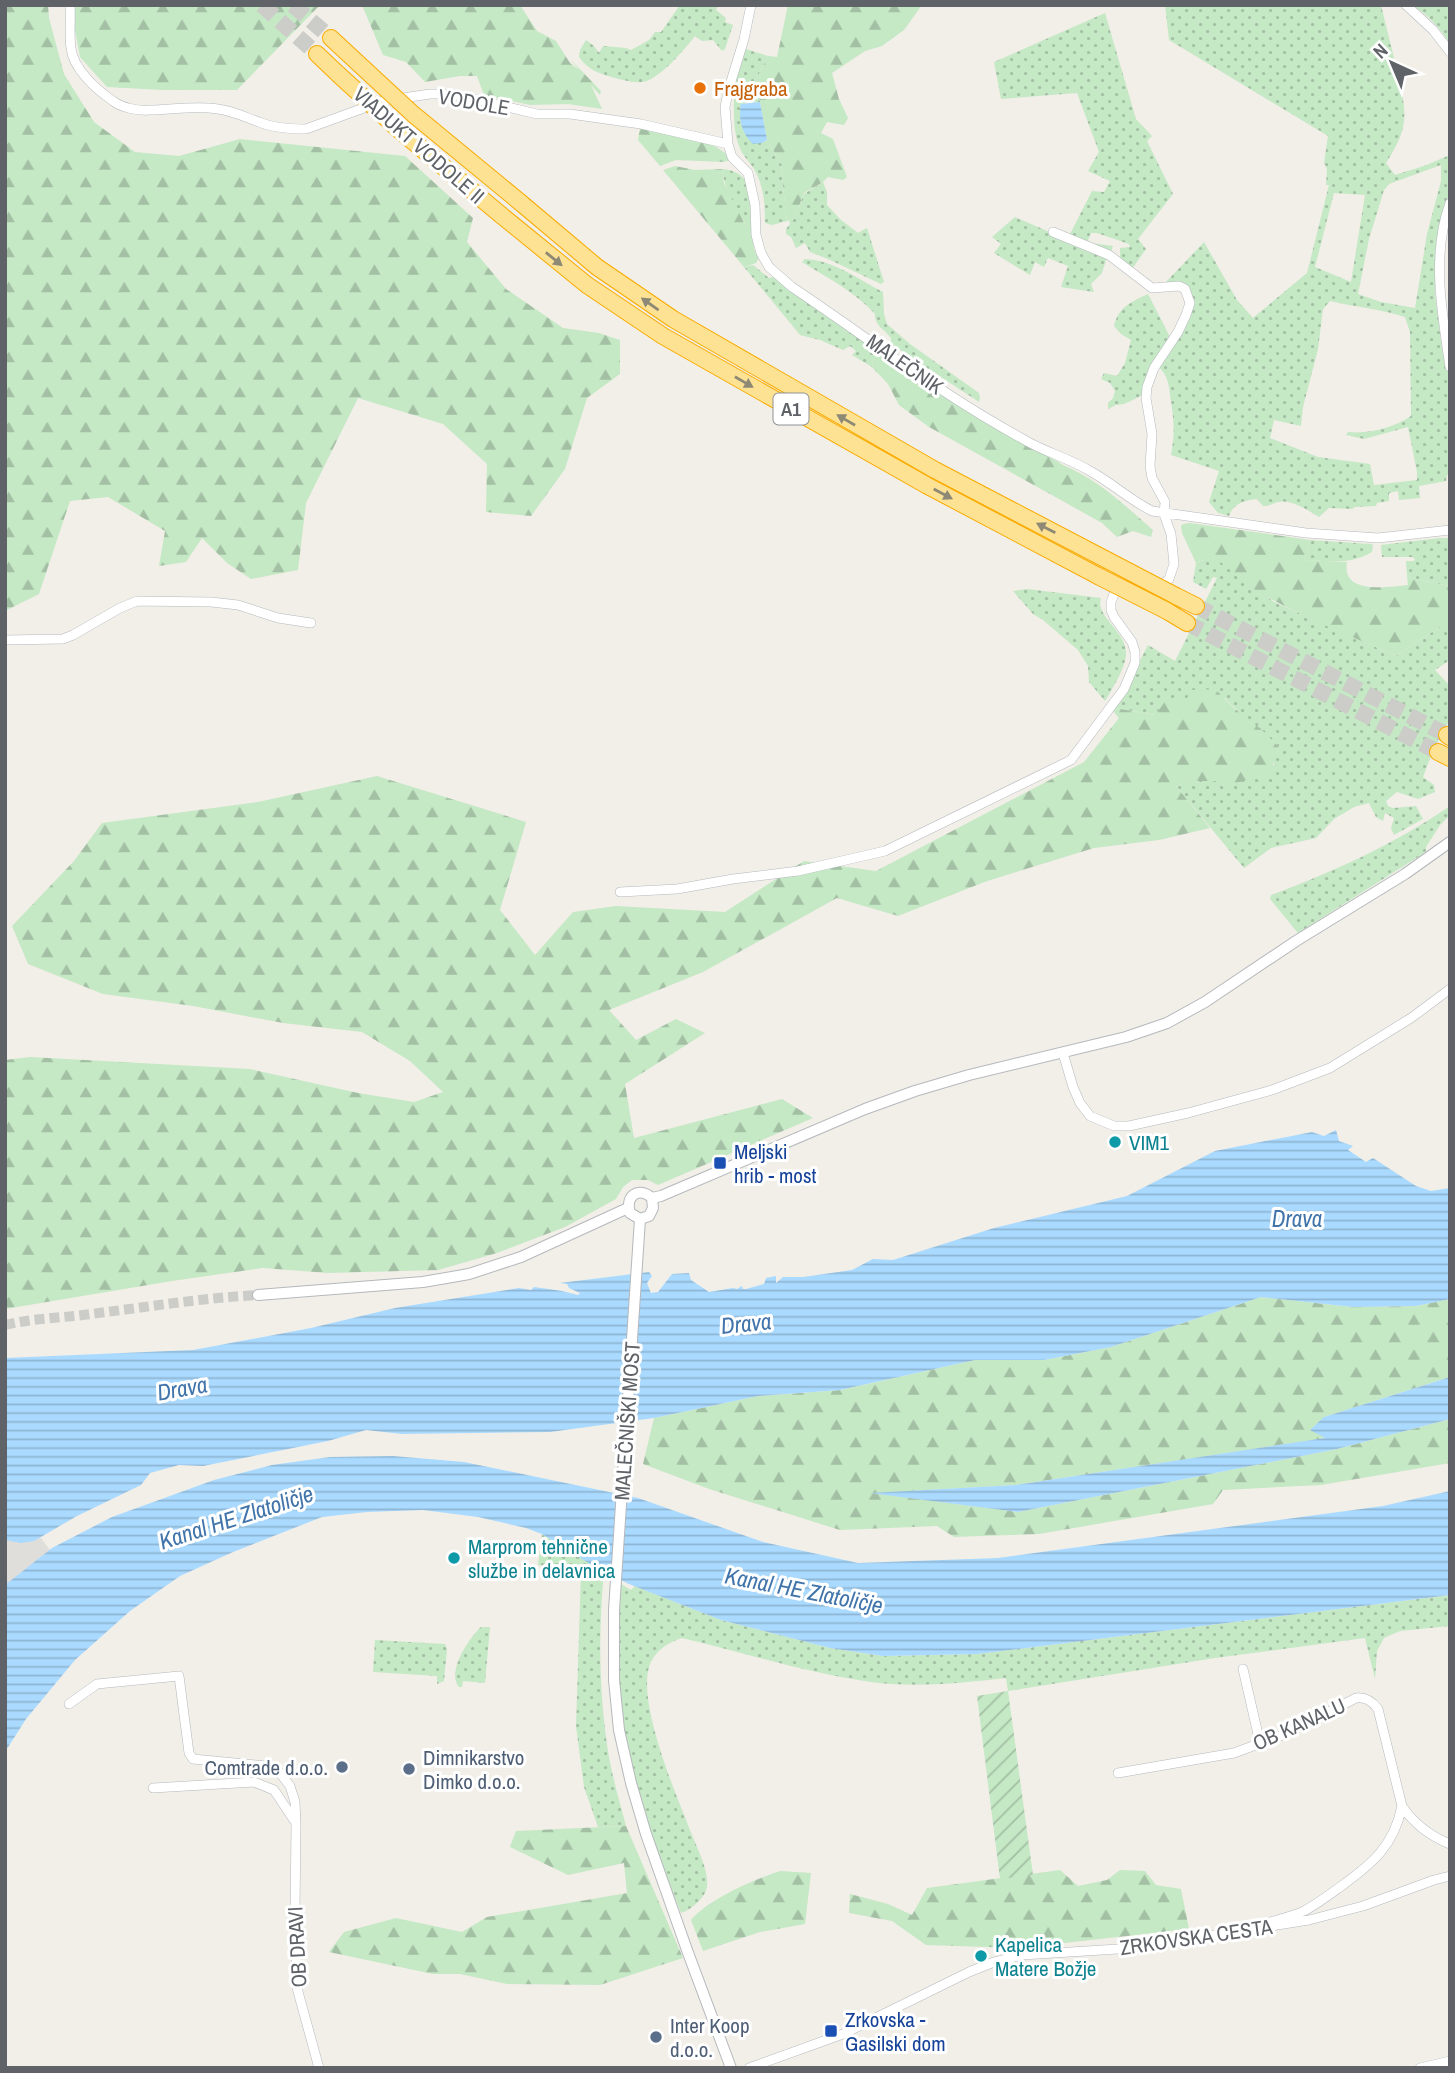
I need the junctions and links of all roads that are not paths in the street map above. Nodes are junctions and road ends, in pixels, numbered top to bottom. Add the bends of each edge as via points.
1 (70, 5) edge
2 (751, 5) edge
3 (1406, 5) edge
4 (331, 38) tunnel mouth
5 (1450, 52) edge
6 (317, 54) tunnel mouth
7 (728, 144) junction
8 (1450, 202) edge
9 (1053, 232) dead end
10 (1450, 367) edge
11 (1164, 514) junction
12 (1450, 530) edge
13 (1196, 606) tunnel mouth
14 (311, 623) dead end
15 (1187, 623) tunnel mouth
16 (5, 640) edge
17 (1450, 842) edge
18 (620, 892) dead end
19 (1450, 989) edge
20 (1063, 1053) junction
21 (652, 1198) junction
22 (628, 1208) junction
23 (640, 1219) junction
24 (258, 1295) tunnel mouth
25 (1242, 1669) dead end
26 (69, 1704) dead end
27 (1260, 1743) junction
28 (1118, 1773) dead end
29 (153, 1788) dead end
30 (1402, 1806) junction
31 (296, 1825) junction
32 (1450, 1844) edge
33 (1450, 1876) edge
34 (1247, 1931) junction
35 (1450, 2061) edge
36 (319, 2068) edge
37 (732, 2068) edge
38 (748, 2068) edge
39 (1420, 2068) edge

1 - 7 street, VODOLE via 71,50 78,66 115,103 136,109 217,108 293,130 383,101 452,94 537,114 641,124
2 - 7 street via 725,107
3 - 5 street
13 -> 4 highway, VIADUKT VODOLE II / A1, bridge via 935,470 673,319 597,267 413,114
6 -> 15 highway, VIADUKT VODOLE II / A1, bridge via 501,215 587,285 663,336 926,485
7 - 11 street, MALEČNIK via 732,157 748,173 761,253 779,277 951,396 1025,441 1100,476 1132,501
8 - 10 street via 1442,228 1439,274
9 - 11 street via 1109,255 1152,288 1179,286 1188,295 1186,315 1147,387 1152,478 1165,502
11 - 12 street, MALEČNIK via 1378,538
11 - 18 street via 1174,564 1169,579 1162,587 1153,588 1129,578 1118,584 1111,610 1132,642 1135,663 1124,689 1071,760 885,851 798,871 677,889
14 - 16 street via 238,605 137,601 63,639
17 - 20 street via 1167,1023
19 - 20 street via 1330,1068 1272,1090 1129,1126 1114,1126 1090,1116 1073,1087
20 - 21 street via 890,1100
21 - 22 street via 637,1193
21 - 23 street via 652,1212
22 - 23 street
22 - 24 street via 469,1274
23 - 37 street, MALEČNIŠKI MOST via 614,1610 619,1730 667,1893
25 - 27 street
26 - 31 street, OB DRAVI via 97,1684 179,1676 193,1759 266,1766 280,1773 295,1802
27 - 28 street, OB KANALU via 1234,1753
27 - 30 street, OB KANALU via 1364,1698 1378,1709
29 - 31 street via 254,1782 274,1790
30 - 32 street, OB KANALU via 1420,1827
30 - 34 street via 1390,1840 1363,1870 1303,1912
31 - 36 street, OB DRAVI via 297,1988
33 - 34 street, ZRKOVSKA CESTA via 1363,1906
34 - 38 street, ZRKOVSKA CESTA via 1134,1948 1022,1955 994,1962 843,2034
35 - 39 street

